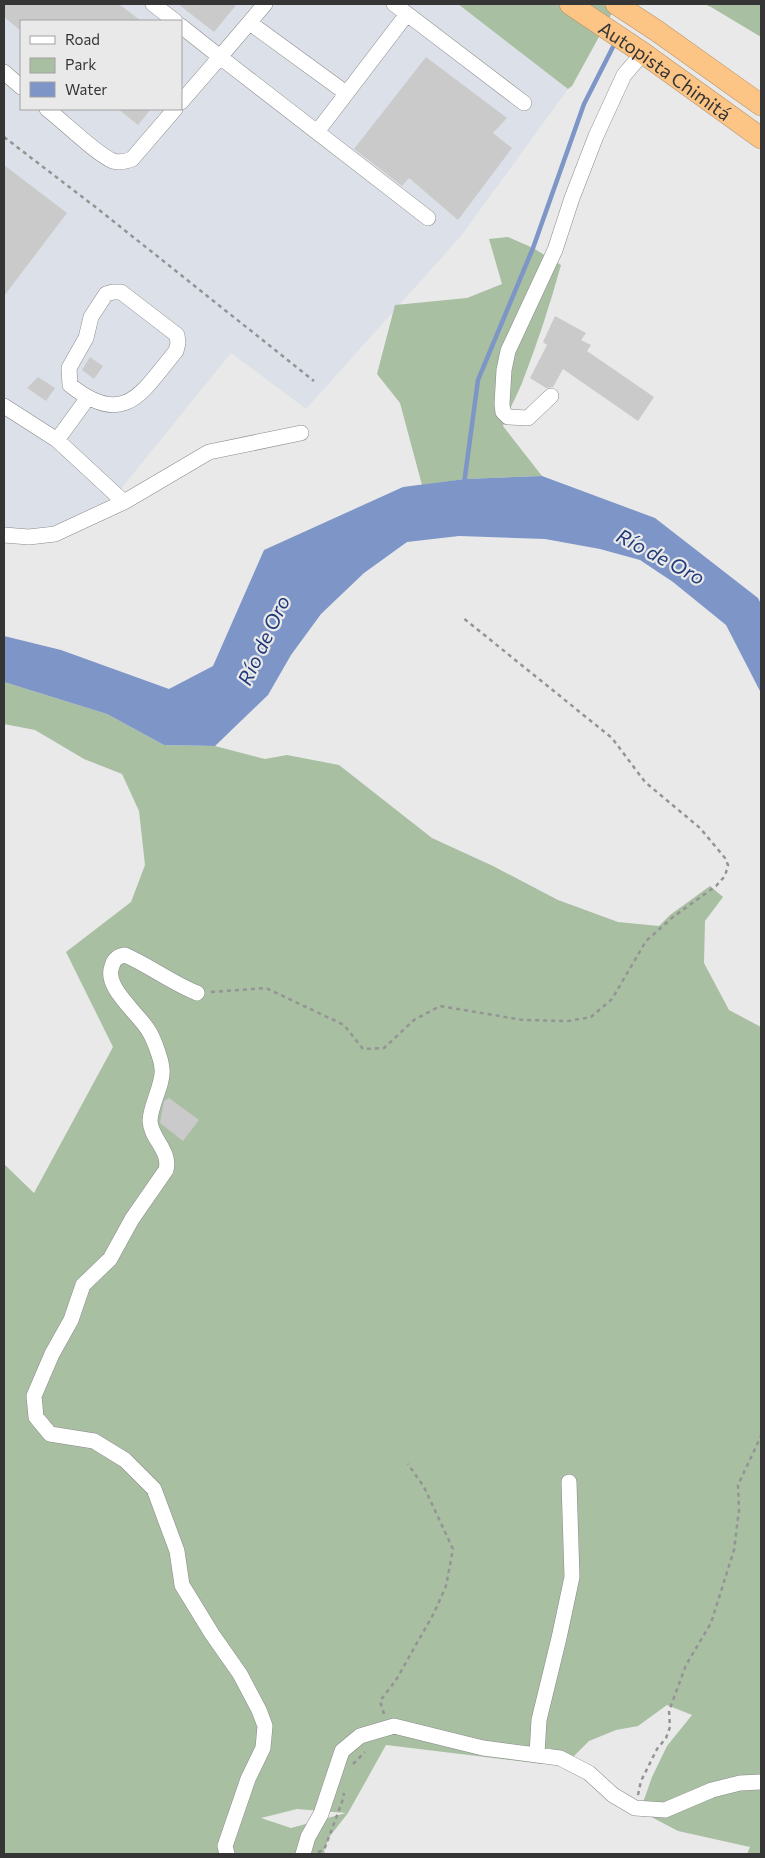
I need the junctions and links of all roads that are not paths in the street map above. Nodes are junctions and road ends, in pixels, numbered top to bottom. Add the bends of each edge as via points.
1 (153, 4) edge
2 (265, 4) edge
3 (394, 4) edge
4 (616, 4) edge
5 (572, 6) edge
6 (407, 14) junction
7 (174, 20) edge
8 (250, 22) junction
9 (182, 27) edge
10 (643, 53) junction
11 (220, 57) junction
12 (4, 72) edge
13 (20, 86) edge
14 (346, 94) junction
15 (182, 101) edge
16 (524, 103) dead end
17 (761, 105) edge
18 (48, 110) edge
19 (174, 110) edge
20 (317, 132) junction
21 (761, 138) edge
22 (428, 218) dead end
23 (551, 396) dead end
24 (87, 399) junction
25 (4, 406) edge
26 (301, 433) dead end
27 (57, 440) junction
28 (124, 502) junction
29 (4, 535) edge
30 (197, 993) road end
31 (569, 1482) dead end
32 (537, 1754) junction
33 (761, 1782) edge
34 (227, 1854) edge
35 (303, 1854) edge

1 - 7 lane
2 - 8 lane
3 - 6 lane
4 - 17 highway, Autopista Chimitá via 658,30
5 - 10 highway, Autopista Chimitá
6 - 14 lane
6 - 16 lane
8 - 11 lane
8 - 14 lane
9 - 11 lane
10 - 21 highway, Autopista Chimitá
10 - 23 lane via 624,75 596,136 555,250 508,351 503,412 508,417 528,418
11 - 15 lane
11 - 20 lane
12 - 13 lane
14 - 20 lane
18 - 19 lane via 94,148 111,160 123,163 132,159
20 - 22 lane
24 - 24 lane via 70,385 69,368 86,338 91,317 106,294 121,292 177,335 176,351 139,396 124,404 111,405
24 - 27 lane
25 - 27 lane
26 - 28 lane via 209,452
27 - 28 lane
28 - 29 lane via 55,534
30 - 34 lane via 125,954 114,961 110,971 113,985 150,1032 163,1069 150,1120 152,1133 166,1156 166,1170 132,1219 110,1259 83,1285 71,1320 34,1396 36,1417 50,1434 94,1441 124,1460 154,1489 177,1551 182,1585 240,1674 259,1710 265,1726 263,1748 248,1779 225,1846
31 - 32 lane via 572,1577 538,1720
32 - 33 lane via 560,1758 589,1773 612,1795 635,1808 665,1810 712,1790
32 - 35 lane via 483,1748 394,1726 360,1736 342,1752 321,1814

